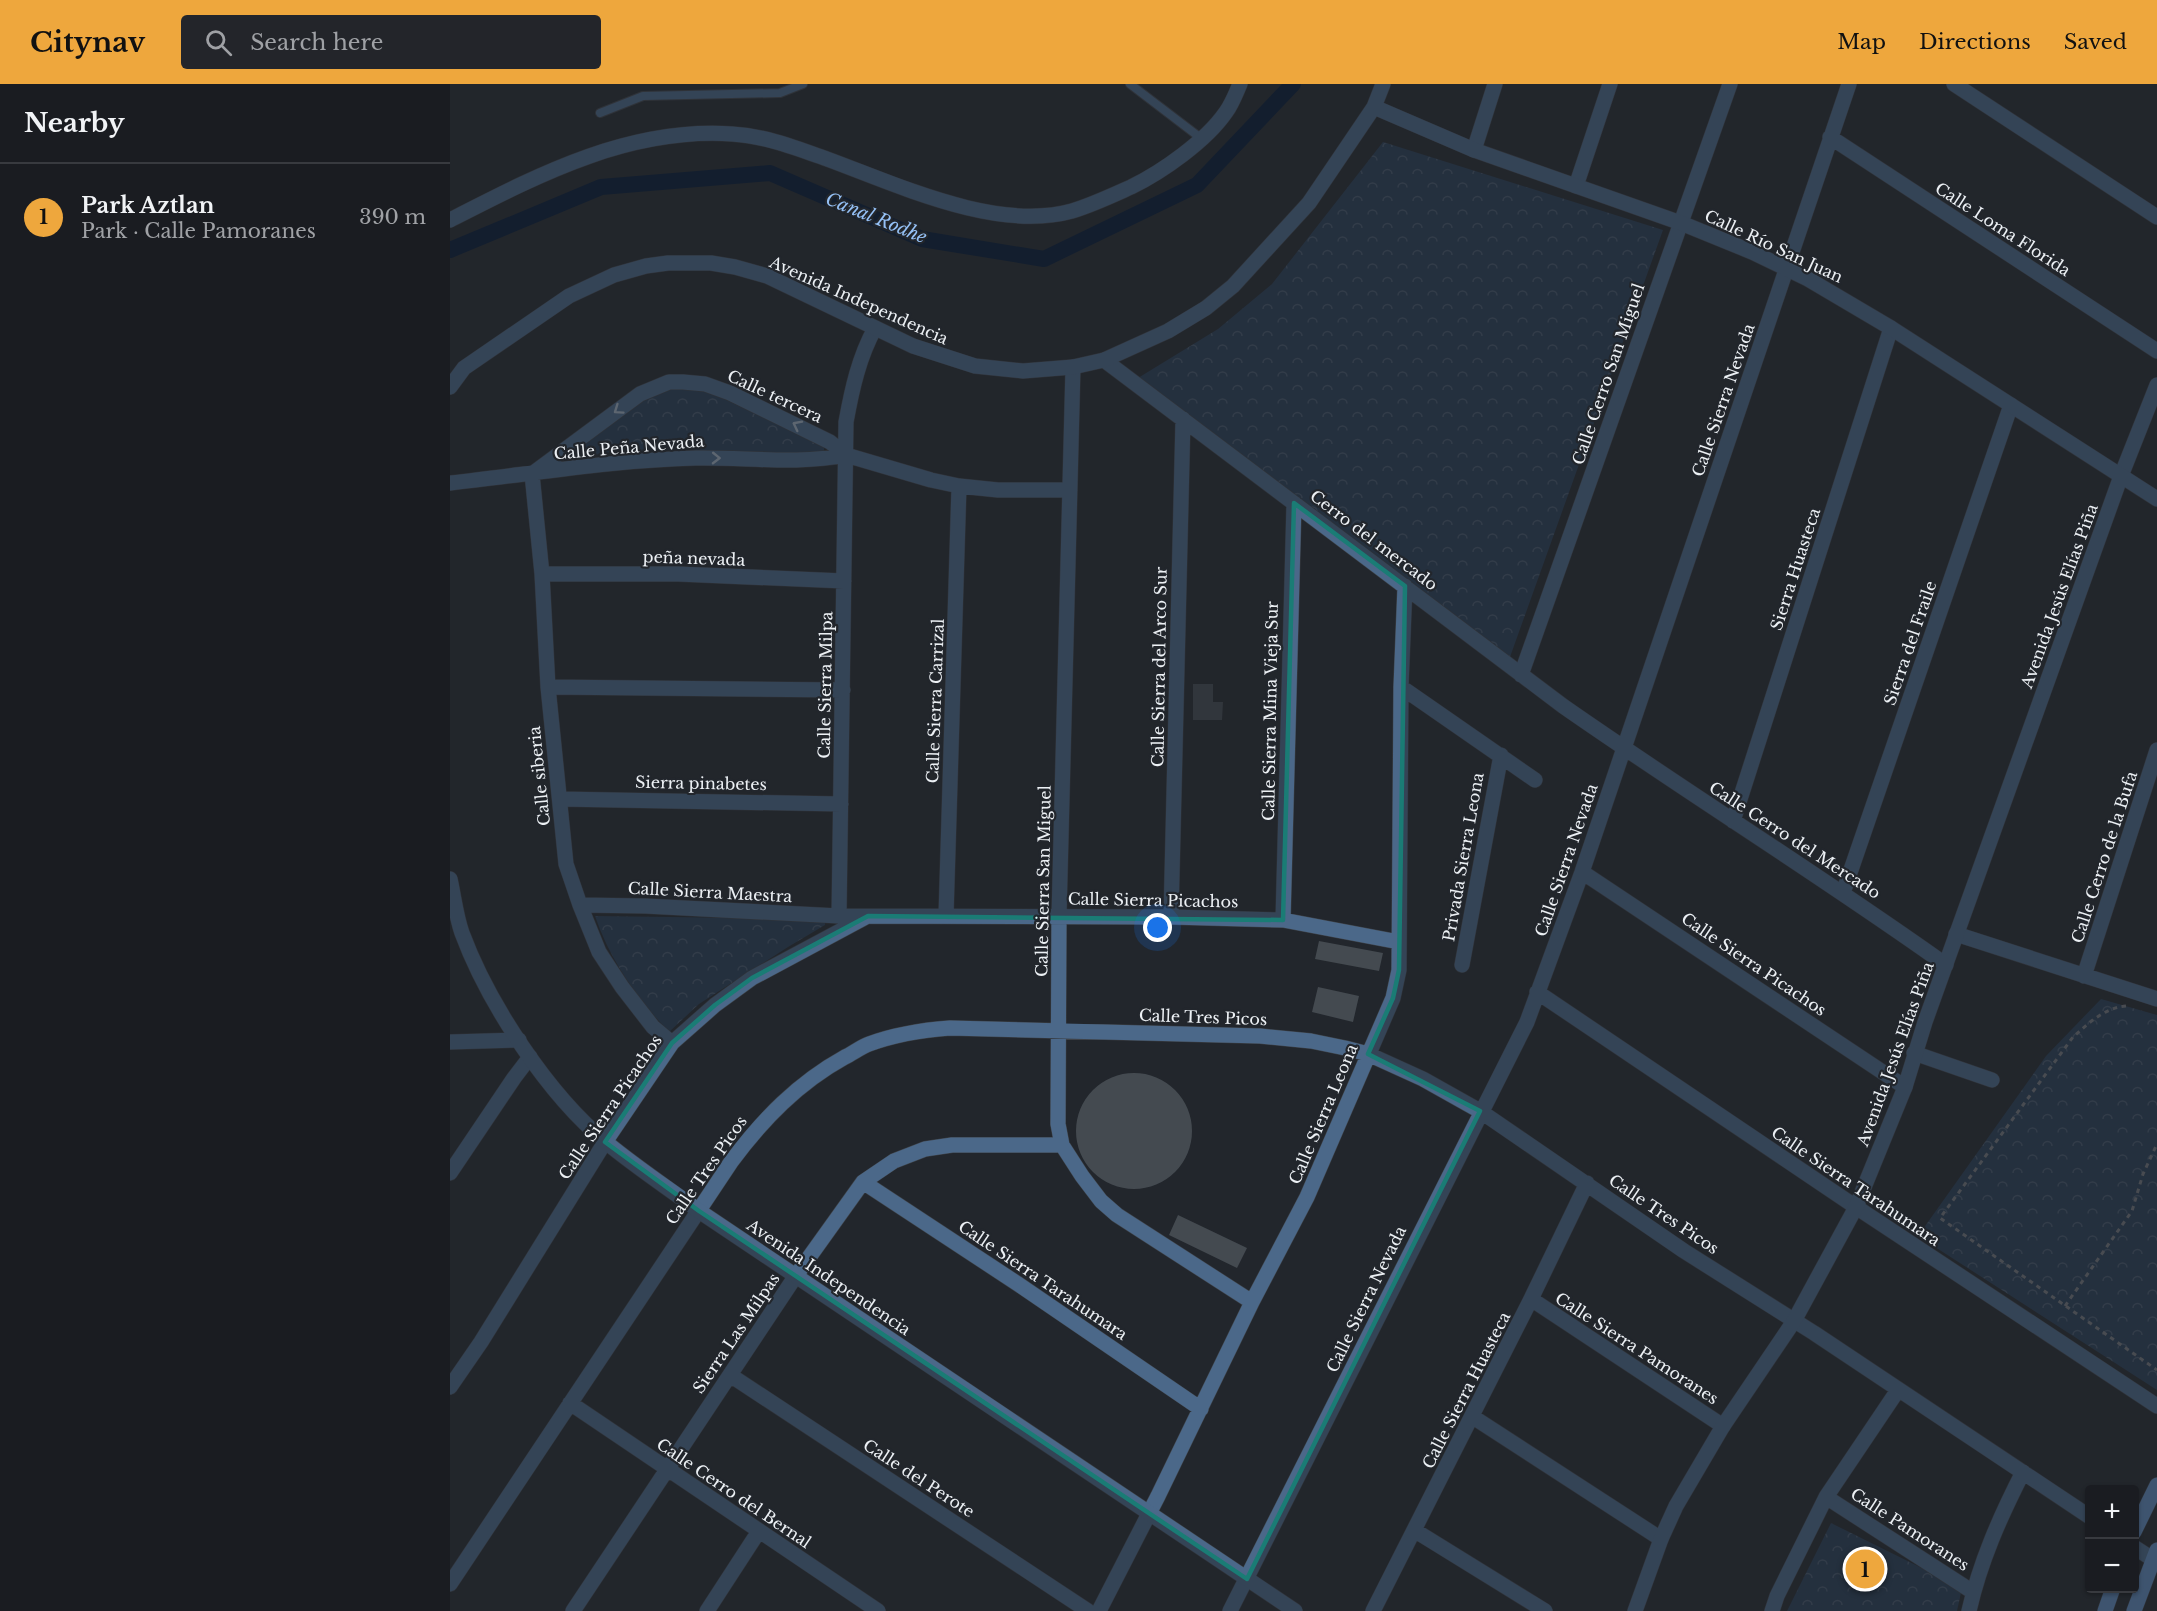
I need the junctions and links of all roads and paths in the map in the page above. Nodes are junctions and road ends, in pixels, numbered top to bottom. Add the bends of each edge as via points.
1 (802, 84) edge
2 (1130, 84) edge
3 (1240, 84) edge
4 (1383, 84) edge
5 (1495, 84) edge
6 (1610, 84) edge
7 (1730, 84) edge
8 (1849, 84) edge
9 (1954, 84) edge
10 (1374, 107) junction
11 (600, 113) dead end
12 (1830, 137) junction
13 (1202, 140) junction
14 (1474, 150) junction
15 (1576, 186) junction
16 (2157, 218) edge
17 (450, 220) edge
18 (1681, 223) junction
19 (1787, 269) junction
20 (875, 328) junction
21 (1891, 328) junction
22 (2157, 351) edge
23 (1104, 360) junction
24 (1073, 367) junction
25 (457, 369) edge
26 (2157, 385) edge
27 (450, 387) edge
28 (2011, 405) junction
29 (1183, 419) junction
30 (846, 455) junction
31 (532, 474) junction
32 (2121, 476) junction
33 (450, 483) edge
34 (959, 486) junction
35 (1070, 490) junction
36 (2157, 499) edge
37 (1294, 503) junction
38 (542, 574) junction
39 (844, 581) junction
40 (1405, 586) junction
41 (1521, 675) junction
42 (548, 687) junction
43 (1401, 687) junction
44 (843, 690) junction
45 (1623, 748) junction
46 (2157, 750) edge
47 (1500, 755) junction
48 (1534, 780) dead end
49 (560, 799) junction
50 (841, 804) junction
51 (1733, 821) junction
52 (1582, 872) junction
53 (450, 879) edge
54 (1843, 893) junction
55 (580, 905) junction
56 (839, 916) junction
57 (868, 916) junction
58 (946, 916) junction
59 (1059, 916) junction
60 (1172, 917) junction
61 (1283, 920) junction
62 (455, 930) edge
63 (1956, 934) junction
64 (1399, 942) junction
65 (1462, 965) dead end
66 (1946, 965) junction
67 (2084, 976) junction
68 (1538, 992) junction
69 (2157, 999) edge
70 (2134, 1005) dead end
71 (1058, 1030) junction
72 (519, 1040) junction
73 (450, 1042) edge
74 (672, 1043) junction
75 (1914, 1053) junction
76 (1368, 1054) junction
77 (530, 1057) junction
78 (1992, 1080) dead end
79 (1905, 1088) junction
80 (1480, 1111) junction
81 (605, 1142) junction
82 (2157, 1144) edge
83 (1062, 1145) junction
84 (458, 1151) edge
85 (450, 1173) edge
86 (864, 1182) junction
87 (1587, 1183) junction
88 (1856, 1208) junction
89 (699, 1211) junction
90 (795, 1277) junction
91 (1531, 1299) junction
92 (1252, 1302) junction
93 (2065, 1306) junction
94 (1794, 1321) junction
95 (2157, 1370) edge
96 (730, 1375) junction
97 (450, 1388) edge
98 (1898, 1390) junction
99 (570, 1403) junction
100 (2157, 1407) edge
101 (1201, 1409) junction
102 (1473, 1417) junction
103 (1723, 1426) junction
104 (666, 1469) junction
105 (2023, 1472) junction
106 (2157, 1485) edge
107 (1826, 1497) junction
108 (1149, 1514) junction
109 (2085, 1514) edge
110 (2139, 1522) edge
111 (1414, 1530) junction
112 (759, 1531) junction
113 (1661, 1539) junction
114 (2139, 1549) edge
115 (2156, 1557) edge
116 (1247, 1579) junction
117 (450, 1584) edge
118 (1974, 1592) junction
119 (2111, 1593) edge
120 (858, 1598) junction
121 (573, 1611) edge
122 (707, 1611) edge
123 (849, 1611) edge
124 (878, 1611) edge
125 (1088, 1611) edge
126 (1099, 1611) edge
127 (1230, 1611) edge
128 (1295, 1611) edge
129 (1373, 1611) edge
130 (1545, 1611) edge
131 (1635, 1611) edge
132 (1772, 1611) edge
133 (1969, 1611) edge
134 (2105, 1611) edge
135 (2134, 1611) edge

1 - 11 lane via 780,93 643,96
2 - 13 lane
3 - 13 street via 1226,111
4 - 10 street, Avenida Independencia
5 - 14 street
6 - 15 street
7 - 18 street, Calle Cerro San Miguel
8 - 12 street, Calle Sierra Nevada
9 - 16 street
10 - 14 street, Calle Río San Juan
10 - 23 street, Avenida Independencia via 1309,203 1233,286 1168,331
12 - 19 street, Calle Sierra Nevada
12 - 22 street, Calle Loma Florida
13 - 17 street via 1144,181 1102,200 1071,211 1010,215 926,195 770,138 731,134 664,136 569,163
14 - 15 street, Calle Río San Juan
15 - 18 street, Calle Río San Juan
18 - 19 street, Calle Río San Juan
18 - 41 street, Calle Cerro San Miguel
19 - 21 street, Calle Río San Juan
19 - 45 street, Calle Sierra Nevada
20 - 24 street, Avenida Independencia via 913,346 975,366 1023,371
20 - 25 street, Avenida Independencia via 766,276 711,263 668,263 614,275 569,296
20 - 30 street, Calle Sierra Milpa via 852,386
21 - 28 street, Calle Río San Juan
21 - 51 street, Sierra Huasteca
23 - 24 street, Avenida Independencia
23 - 29 street, Cerro del mercado
24 - 35 street, Calle Sierra San Miguel
25 - 27 street, Avenida Independencia
26 - 32 street, Avenida Jesús Elías Piña
28 - 32 street, Calle Río San Juan
28 - 54 street, Sierra del Fraile
29 - 37 street, Cerro del mercado
29 - 60 street, Calle Sierra del Arco Sur
31 -> 30 street, Calle Peña Nevada via 656,460 823,460
30 -> 31 street, Calle tercera via 830,442 730,393 705,384 669,382 640,394
30 - 34 street
30 - 39 street, Calle Sierra Milpa
31 - 33 street, Calle Peña Nevada
31 - 38 street, Calle siberia
32 - 36 street, Calle Río San Juan
32 - 63 street, Avenida Jesús Elías Piña
34 - 35 street
34 - 58 street, Calle Sierra Carrizal
35 - 59 street, Calle Sierra San Miguel
37 - 40 street, Cerro del mercado
37 - 61 street, Calle Sierra Mina Vieja Sur
38 - 39 street, peña nevada via 678,574
38 - 42 street, Calle siberia
39 - 44 street, Calle Sierra Milpa
40 - 41 street, Cerro del mercado
40 - 43 street, Calle Sierra Leona
41 - 45 street, Cerro del mercado
42 - 44 street
42 - 49 street, Calle siberia
43 - 47 street, Privada Sierra Leona
43 - 64 street, Calle Sierra Leona
44 - 50 street, Calle Sierra Milpa
45 - 51 street, Calle Cerro del Mercado
45 - 52 street, Calle Sierra Nevada
46 - 67 street, Calle Cerro de la Bufa
47 - 48 street, Privada Sierra Leona
47 - 65 street, Privada Sierra Leona
49 - 50 street, Sierra pinabetes
49 - 55 street, Calle siberia via 567,864
50 - 56 street, Calle Sierra Milpa
51 - 54 street, Calle Cerro del Mercado
52 - 68 street, Calle Sierra Nevada
52 - 79 street, Calle Sierra Picachos
53 - 62 street, Avenida Independencia
54 - 66 street, Calle Cerro del Mercado
55 - 56 street, Calle Sierra Maestra
55 - 74 street, Calle siberia via 599,952 622,987 653,1027
56 - 57 street, Calle Sierra Picachos
57 - 58 street, Calle Sierra Picachos
57 - 74 street, Calle Sierra Picachos via 752,978
58 - 59 street, Calle Sierra Picachos
59 - 60 street, Calle Sierra Picachos
59 - 71 street, Calle Sierra San Miguel
60 - 61 street, Calle Sierra Picachos
61 - 64 street, Calle Sierra Picachos
62 - 72 street, Avenida Independencia
63 - 66 street, Avenida Jesús Elías Piña
63 - 67 street
64 - 76 street, Calle Sierra Leona via 1393,998
66 - 75 street, Avenida Jesús Elías Piña
67 - 69 street
68 - 80 street, Calle Sierra Nevada via 1527,1022
68 - 88 street, Calle Sierra Tarahumara
70 - 93 path via 2118,1006 2100,1014 2073,1037 1940,1218
71 - 76 street, Calle Tres Picos via 1260,1036 1311,1041
71 - 83 street, Calle Sierra San Miguel via 1057,1100
71 - 89 street, Calle Tres Picos via 950,1028 915,1031 868,1044 826,1068 757,1127
72 - 73 street
72 - 77 street, Avenida Independencia
74 - 81 street, Calle Sierra Picachos
75 - 78 street
75 - 79 street, Avenida Jesús Elías Piña
76 - 80 street, Calle Tres Picos
76 - 92 street, Calle Sierra Leona via 1307,1197
77 - 81 street, Avenida Independencia via 568,1105
77 - 84 street
79 - 88 street, Avenida Jesús Elías Piña
80 - 87 street, Calle Tres Picos
80 - 116 street, Calle Sierra Nevada
81 - 89 street, Avenida Independencia
81 - 97 street, Calle Sierra Picachos
82 - 93 path via 2132,1212
83 - 86 street, Sierra Las Milpas via 952,1145 925,1149 894,1161
83 - 92 street, Calle Sierra San Miguel via 1101,1201 1117,1215
84 - 85 street
86 - 90 street, Sierra Las Milpas
86 - 101 street, Calle Sierra Tarahumara
87 - 91 street, Calle Sierra Huasteca
87 - 94 street, Calle Tres Picos
88 - 94 street, Avenida Jesús Elías Piña
88 - 100 street, Calle Sierra Tarahumara
89 - 90 street, Avenida Independencia
89 - 99 street, Calle Tres Picos
90 - 96 street, Sierra Las Milpas
90 - 108 street, Avenida Independencia
91 - 102 street, Calle Sierra Huasteca
91 - 103 street, Calle Sierra Pamoranes
92 - 101 street, Calle Sierra Leona
93 - 95 path
94 - 98 street, Calle Tres Picos
94 - 103 street, Avenida Jesús Elías Piña
96 - 104 street, Sierra Las Milpas
96 - 125 street, Calle del Perote
98 - 105 street, Calle Tres Picos
98 - 107 street
99 - 104 street, Calle Cerro del Bernal
99 - 117 street, Calle Tres Picos
101 - 108 street, Calle Sierra Leona
102 - 111 street, Calle Sierra Huasteca
102 - 113 street
103 - 113 street, Avenida Jesús Elías Piña
104 - 112 street, Calle Cerro del Bernal
104 - 121 street, Sierra Las Milpas
105 - 109 street, Calle Tres Picos
105 - 118 street via 1986,1552
106 - 110 main road
107 - 118 street, Calle Pamoranes
107 - 132 street
108 - 116 street, Avenida Independencia
108 - 126 street, Calle Sierra Leona
111 - 129 street, Calle Sierra Huasteca
111 - 130 street
112 - 120 street, Calle Cerro del Bernal
112 - 122 street
113 - 131 street, Avenida Jesús Elías Piña
114 - 115 street
115 - 135 main road
116 - 127 street, Calle Sierra Nevada
116 - 128 street, Avenida Independencia
118 - 133 street
119 - 134 main road
120 - 123 street
120 - 124 street, Calle Cerro del Bernal

